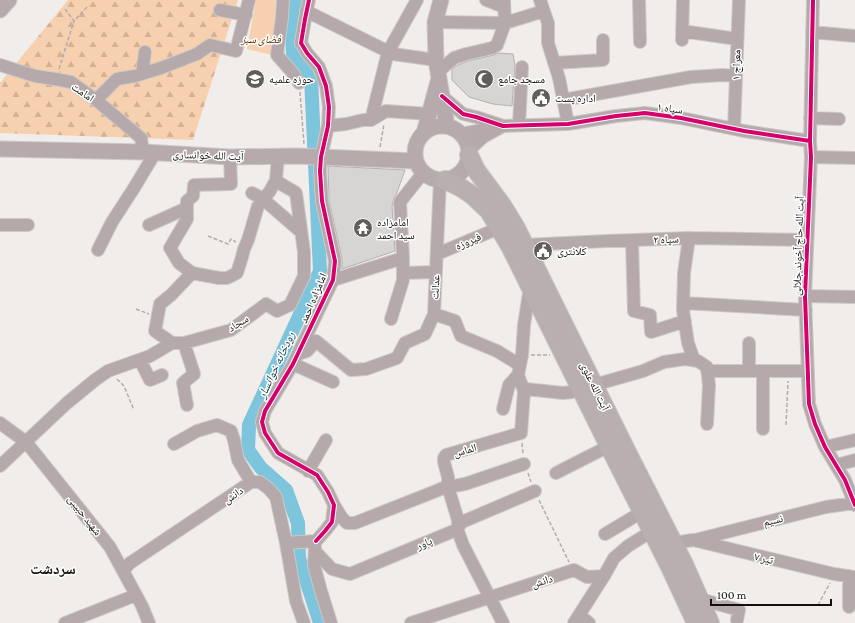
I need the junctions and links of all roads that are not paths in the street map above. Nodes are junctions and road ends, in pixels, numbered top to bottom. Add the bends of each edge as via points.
1 (9, 0) edge
2 (249, 0) edge
3 (283, 0) edge
4 (417, 0) edge
5 (441, 0) edge
6 (486, 0) edge
7 (639, 0) edge
8 (683, 0) edge
9 (739, 0) edge
10 (813, 0) edge
11 (543, 3) edge
12 (504, 4) edge
13 (308, 6) edge
14 (0, 10) edge
15 (220, 10) dead end
16 (246, 14) junction
17 (435, 22) junction
18 (505, 22) junction
19 (812, 32) junction
20 (855, 36) edge
21 (737, 39) junction
22 (603, 40) dead end
23 (640, 42) dead end
24 (145, 52) dead end
25 (388, 52) junction
26 (554, 62) junction
27 (0, 65) edge
28 (522, 67) dead end
29 (437, 70) junction
30 (142, 74) junction
31 (736, 76) junction
32 (299, 83) road end
33 (442, 96) junction
34 (96, 100) junction
35 (563, 100) junction
36 (429, 114) junction
37 (810, 118) junction
38 (839, 119) dead end
39 (371, 120) junction
40 (568, 124) junction
41 (519, 125) junction
42 (328, 126) junction
43 (447, 126) junction
44 (503, 126) junction
45 (734, 129) junction
46 (424, 133) junction
47 (462, 134) junction
48 (810, 141) junction
49 (0, 149) edge
50 (149, 153) junction
51 (469, 153) junction
52 (278, 156) junction
53 (230, 157) junction
54 (321, 157) junction
55 (811, 157) junction
56 (855, 158) edge
57 (419, 167) junction
58 (276, 180) junction
59 (442, 180) junction
60 (412, 187) junction
61 (257, 196) junction
62 (413, 200) dead end
63 (187, 208) junction
64 (0, 225) edge
65 (28, 225) dead end
66 (149, 225) dead end
67 (499, 228) junction
68 (301, 232) junction
69 (689, 238) junction
70 (632, 240) junction
71 (807, 240) junction
72 (524, 245) junction
73 (98, 250) dead end
74 (437, 254) junction
75 (404, 258) junction
76 (436, 272) junction
77 (192, 273) junction
78 (403, 273) junction
79 (333, 280) junction
80 (530, 287) junction
81 (805, 296) junction
82 (855, 297) edge
83 (684, 303) junction
84 (806, 310) junction
85 (434, 314) junction
86 (391, 319) dead end
87 (685, 321) junction
88 (172, 343) junction
89 (184, 343) junction
90 (749, 343) dead end
91 (296, 358) junction
92 (140, 360) junction
93 (694, 360) junction
94 (520, 365) junction
95 (707, 371) junction
96 (749, 371) junction
97 (763, 371) junction
98 (808, 371) junction
99 (162, 375) dead end
100 (333, 382) dead end
101 (587, 387) junction
102 (524, 391) junction
103 (187, 405) dead end
104 (502, 409) dead end
105 (0, 422) edge
106 (707, 424) dead end
107 (763, 429) dead end
108 (326, 440) dead end
109 (855, 440) edge
110 (26, 442) junction
111 (174, 444) dead end
112 (609, 446) junction
113 (825, 447) junction
114 (855, 460) edge
115 (524, 464) road end
116 (837, 465) junction
117 (0, 466) edge
118 (308, 470) junction
119 (556, 473) dead end
120 (251, 482) junction
121 (448, 487) junction
122 (535, 491) road end
123 (855, 504) edge
124 (334, 506) junction
125 (642, 512) junction
126 (458, 526) junction
127 (652, 531) junction
128 (605, 534) dead end
129 (693, 540) junction
130 (286, 543) junction
131 (674, 543) junction
132 (315, 546) junction
133 (123, 571) junction
134 (604, 576) junction
135 (852, 577) edge
136 (136, 595) junction
137 (490, 598) junction
138 (700, 599) junction
139 (848, 607) dead end
140 (576, 619) edge
141 (737, 620) dead end
142 (65, 623) edge
143 (149, 623) edge
144 (304, 623) edge
145 (331, 623) edge
146 (412, 623) edge
147 (503, 623) edge
148 (589, 623) edge
149 (696, 623) edge
150 (710, 623) edge

1 - 14 main road
2 - 16 street
3 - 32 street via 277,55
4 - 25 street
5 - 17 main road
6 - 12 street
7 - 23 street
8 - 21 street via 682,35
9 - 21 street, معراج ۱
10 - 19 street, آیت الله حاج آخوند جلالی
11 - 18 street
11 - 26 street via 548,23 548,43
12 - 18 street
13 - 25 street
13 - 42 street, امامزاده احمد via 301,43 319,67 326,86
15 - 16 street
16 - 30 street via 236,51 210,45 197,54
17 - 18 street
17 - 29 main road
18 - 29 street via 497,45 454,58
19 - 20 street
19 - 37 street, آیت الله حاج آخوند جلالی
21 - 31 street, معراج ۱
22 - 26 street via 603,60
24 - 30 street
25 - 29 street
25 - 39 street
26 - 35 street
27 - 34 street, امامت via 35,76 71,82
28 - 41 street
29 - 33 main road
29 - 36 main road
30 - 34 street via 117,79
31 - 35 street via 691,77
31 - 45 street, معراج ۱
33 - 43 main road
33 - 44 street via 463,114
34 - 50 street, امامت via 141,138
35 - 40 street
36 - 39 street via 386,111
36 - 46 main road
37 - 38 street
37 - 48 street, آیت الله حاج آخوند جلالی
39 - 42 street
40 - 41 street, سپاه ۱
40 - 45 street, سپاه ۱ via 645,113
41 - 44 street, سپاه ۱
42 - 54 street, امامزاده احمد
43 - 46 main road via 435,127
43 - 47 main road
44 - 47 street
44 - 51 street via 483,137
45 - 48 street, سپاه ۱
46 - 57 main road via 419,138 414,153
47 - 51 main road
48 - 55 street, آیت الله حاج آخوند جلالی
49 - 50 main road, آیت الله خوانساری
50 - 53 main road, آیت الله خوانساری
50 - 73 street via 134,188
51 - 59 main road via 464,169 452,178
51 - 72 highway, آیت الله علوی via 476,170 502,205
52 - 53 main road, آیت الله خوانساری
52 - 54 main road, آیت الله خوانساری
52 - 58 street
53 - 63 street via 231,184 194,185 193,196 187,201
54 - 57 main road, آیت الله خوانساری
54 - 79 street, امامزاده احمد via 322,201 335,261
55 - 56 street
55 - 71 street, آیت الله حاج آخوند جلالی
57 - 59 main road via 431,178
57 - 60 street
58 - 61 street via 270,191
58 - 68 street, سجاد via 296,193
59 - 67 highway, آیت الله علوی via 472,195 489,211
59 - 74 street, عدالت
60 - 62 street
60 - 75 street via 400,202 407,238
61 - 68 street
61 - 77 street via 258,206 237,273 227,278
63 - 66 street
63 - 77 street via 187,219 170,248 180,263
64 - 65 street
67 - 74 street, فیروزه
67 - 80 highway, آیت الله علوی
68 - 89 street, سجاد via 304,276 290,305 277,311 266,304 231,330
69 - 70 street, سپاه ۲
69 - 71 street, سپاه ۲
69 - 83 street via 684,273
70 - 72 street, سپاه ۲
70 - 87 street via 634,311 650,315 651,332
71 - 81 street, آیت الله حاج آخوند جلالی
72 - 101 highway, آیت الله علوی
74 - 76 street, عدالت
75 - 78 street
75 - 79 street
76 - 78 street
76 - 85 street, عدالت
77 - 88 street via 160,304 155,332
78 - 86 street
79 - 91 street, امامزاده احمد
80 - 94 street
80 - 101 highway, آیت الله علوی via 563,354
81 - 82 street
81 - 84 street, آیت الله حاج آخوند جلالی
83 - 84 street
83 - 87 street
84 - 98 street, آیت الله حاج آخوند جلالی
85 - 91 street via 425,334 405,344 397,358 366,369 351,370 316,341
85 - 94 street, عدالت via 455,321 461,336
87 - 93 street via 688,343
88 - 89 street, سجاد
88 - 92 street
89 - 103 street via 194,374 183,383
90 - 96 street
91 - 100 street
91 - 118 street, امامزاده احمد via 265,411 262,422 265,433 278,453
92 - 99 street via 150,380
92 - 110 street via 108,371 95,380
93 - 95 street via 707,367
93 - 101 street via 664,362 643,371
94 - 102 street
94 - 104 street
95 - 96 street
95 - 106 street
96 - 97 street
97 - 98 street
97 - 107 street
98 - 113 street, آیت الله حاج آخوند جلالی via 809,404
101 - 102 street via 563,393 526,389
101 - 112 highway, آیت الله علوی
101 - 131 highway, آیت الله علوی via 628,454
102 - 121 street, الماس via 521,433 446,455 444,462
105 - 110 street, شهید حبیبی
108 - 118 street
109 - 113 street
110 - 117 street
110 - 133 street, شهید حبیبی via 110,547
111 - 120 street via 197,431 217,426 231,430 238,460
112 - 119 street
112 - 125 highway, آیت الله علوی
113 - 116 street, آیت الله حاج آخوند جلالی
114 - 116 street
115 - 121 street via 465,484
116 - 123 street, آیت الله حاج آخوند جلالی
118 - 124 street, امامزاده احمد via 317,475
120 - 130 street, دانش via 260,482 276,497
120 - 133 street, دانش via 130,563
121 - 124 street via 355,523 347,523
121 - 126 street
122 - 126 street, پاور
123 - 129 street, نسیم via 826,507
124 - 132 street via 332,522
125 - 127 highway, آیت الله علوی
125 - 128 street
126 - 132 street, پاور via 456,530 350,574 332,568
126 - 137 street via 463,545
127 - 134 street via 614,558
127 - 149 highway, آیت الله علوی
129 - 131 street, ۷ تیر
129 - 135 street, ۷ تیر
130 - 132 street
130 - 144 street, دانش via 296,601
131 - 138 highway, آیت الله علوی
132 - 145 street via 314,565
133 - 136 street, شهید حبیبی
134 - 137 street, دانش via 587,577 574,570
134 - 140 street
135 - 139 street
136 - 142 street
136 - 143 street, شهید حبیبی
137 - 146 street, دانش
137 - 147 street
138 - 141 street via 739,610
138 - 150 highway, آیت الله علوی
140 - 148 street

